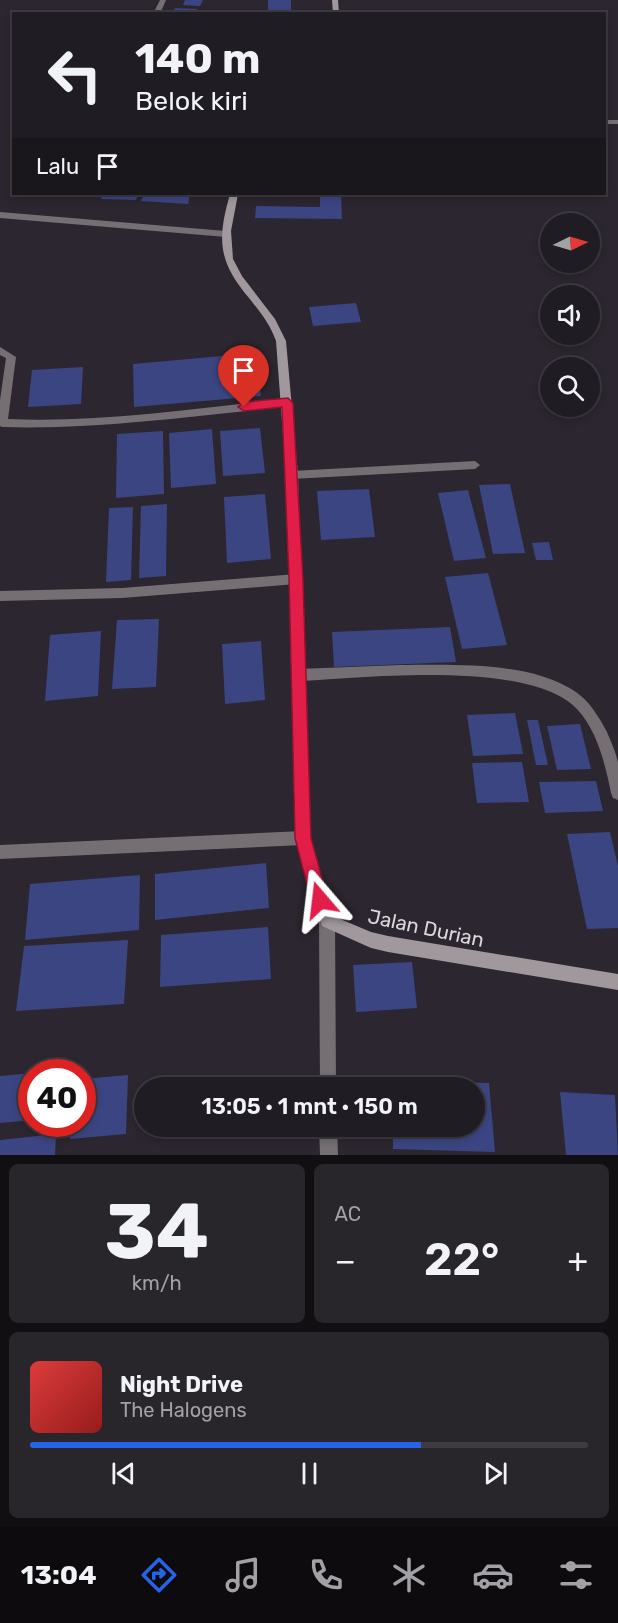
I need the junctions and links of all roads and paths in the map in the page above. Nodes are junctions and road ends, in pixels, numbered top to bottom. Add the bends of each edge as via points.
1 (234, 195) edge
2 (0, 215) edge
3 (226, 234) junction
4 (0, 350) edge
5 (288, 403) junction
6 (475, 465) dead end
7 (292, 475) junction
8 (296, 579) junction
9 (0, 596) edge
10 (299, 675) junction
11 (618, 793) edge
12 (303, 838) junction
13 (0, 854) edge
14 (327, 921) junction
15 (618, 982) edge
16 (328, 1077) edge
17 (328, 1137) edge
18 (329, 1155) edge

1 - 3 street
2 - 3 street
3 - 5 street via 232,267 277,326
4 - 5 street via 11,357 2,423 91,421
5 - 7 street
6 - 7 street
7 - 8 street
8 - 9 street via 122,593
8 - 10 street
10 - 11 street via 473,671 538,682 570,696 593,720 612,760
10 - 12 street
12 - 13 street
12 - 14 street
14 - 15 street, Jalan Durian via 388,944
14 - 16 street
17 - 18 street

